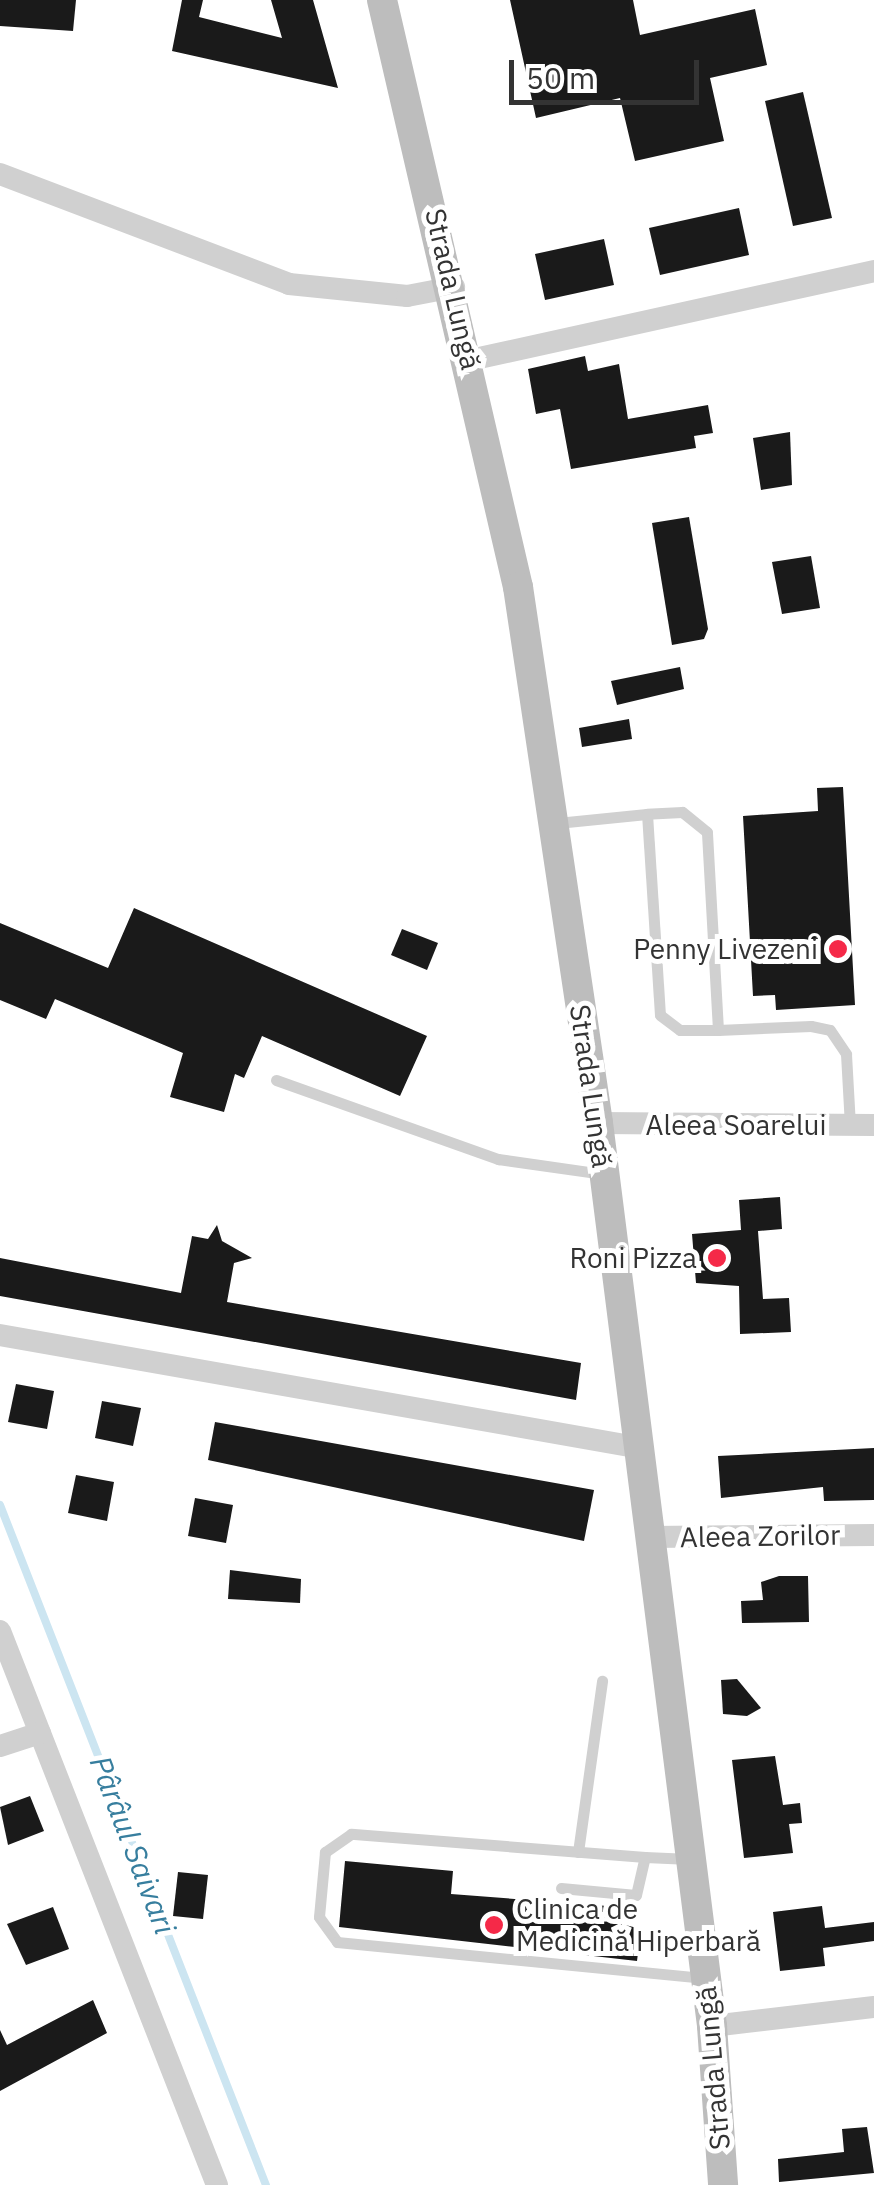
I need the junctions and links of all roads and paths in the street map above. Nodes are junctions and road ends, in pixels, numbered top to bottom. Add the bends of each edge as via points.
1 (382, 0) edge
2 (0, 174) edge
3 (874, 271) edge
4 (454, 287) junction
5 (470, 360) junction
6 (647, 814) junction
7 (553, 823) junction
8 (718, 1030) junction
9 (276, 1080) dead end
10 (598, 1123) junction
11 (874, 1125) edge
12 (850, 1126) junction
13 (604, 1174) junction
14 (0, 1335) edge
15 (636, 1447) junction
16 (874, 1535) edge
17 (647, 1537) junction
18 (0, 1631) edge
19 (602, 1682) dead end
20 (40, 1733) junction
21 (0, 1746) edge
22 (578, 1852) junction
23 (645, 1857) junction
24 (690, 1859) junction
25 (560, 1888) dead end
26 (705, 1978) junction
27 (874, 2007) edge
28 (712, 2026) junction
29 (217, 2185) edge
30 (723, 2185) edge

1 - 4 main road, Strada Lungă
2 - 4 street via 289,284 379,295
3 - 5 street
4 - 5 main road, Strada Lungă
5 - 7 main road, Strada Lungă via 518,587
6 - 7 lane
6 - 8 lane via 682,812 708,832
6 - 8 lane via 660,1014 668,1028
7 - 10 main road, Strada Lungă
8 - 12 lane via 811,1026 842,1038
9 - 13 lane via 498,1159
10 - 12 street, Aleea Soarelui
10 - 13 main road, Strada Lungă
11 - 12 street, Aleea Soarelui
13 - 15 main road, Strada Lungă
14 - 15 street
15 - 17 main road, Strada Lungă
16 - 17 street, Aleea Zorilor
17 - 24 main road, Strada Lungă
18 - 20 street
19 - 22 lane
20 - 21 street
20 - 29 street
22 - 23 lane
22 - 26 lane via 351,1834 325,1852 320,1918 337,1942
23 - 24 lane
23 - 25 lane via 636,1895
24 - 26 main road, Strada Lungă
26 - 28 main road, Strada Lungă
27 - 28 street
28 - 30 main road, Strada Lungă

